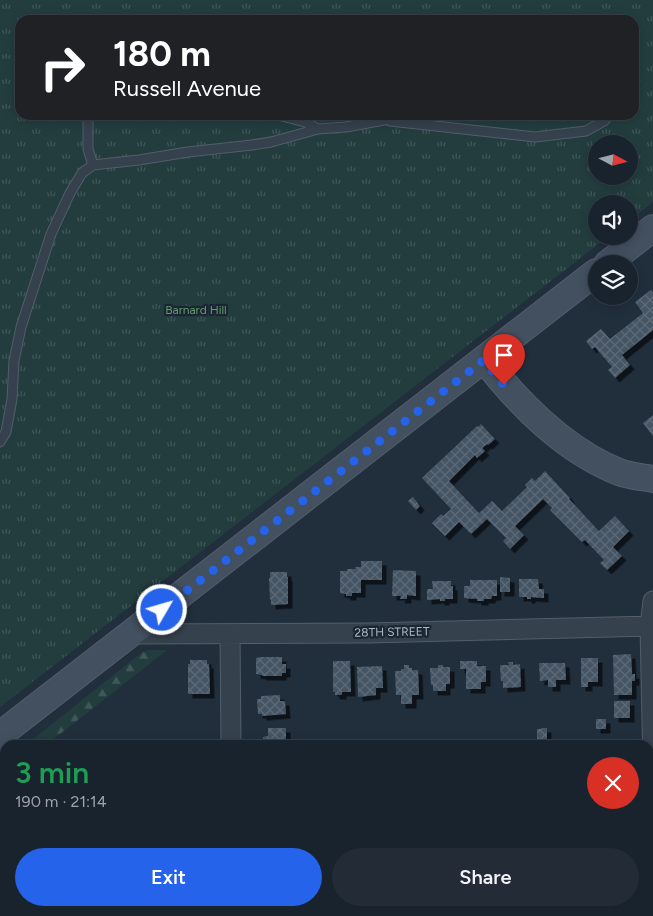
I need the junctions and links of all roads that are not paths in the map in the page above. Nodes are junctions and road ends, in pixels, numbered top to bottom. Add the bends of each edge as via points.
1 (88, 120) edge
2 (298, 120) edge
3 (384, 120) joint
4 (605, 120) edge
5 (318, 129) junction
6 (93, 165) junction
7 (653, 228) edge
8 (618, 255) edge
9 (588, 278) edge
10 (484, 360) junction
11 (0, 442) edge
12 (653, 479) edge
13 (653, 601) edge
14 (652, 626) edge
15 (131, 634) junction
16 (230, 634) junction
17 (0, 736) edge
18 (231, 740) edge
19 (653, 740) edge

1 - 6 lane via 88,149
2 - 5 lane
3 - 4 lane via 535,137 586,131
3 - 5 lane
5 - 6 lane via 271,142
6 - 11 lane via 82,173 70,193 48,244 21,327 6,432
7 - 8 main road
9 - 10 main road
10 - 12 main road via 504,385 564,440 590,458 620,472
10 - 15 main road
13 - 14 street
14 - 16 street, 28TH STREET
14 - 19 street
15 - 16 street, 28TH STREET
15 - 17 main road
16 - 18 street

